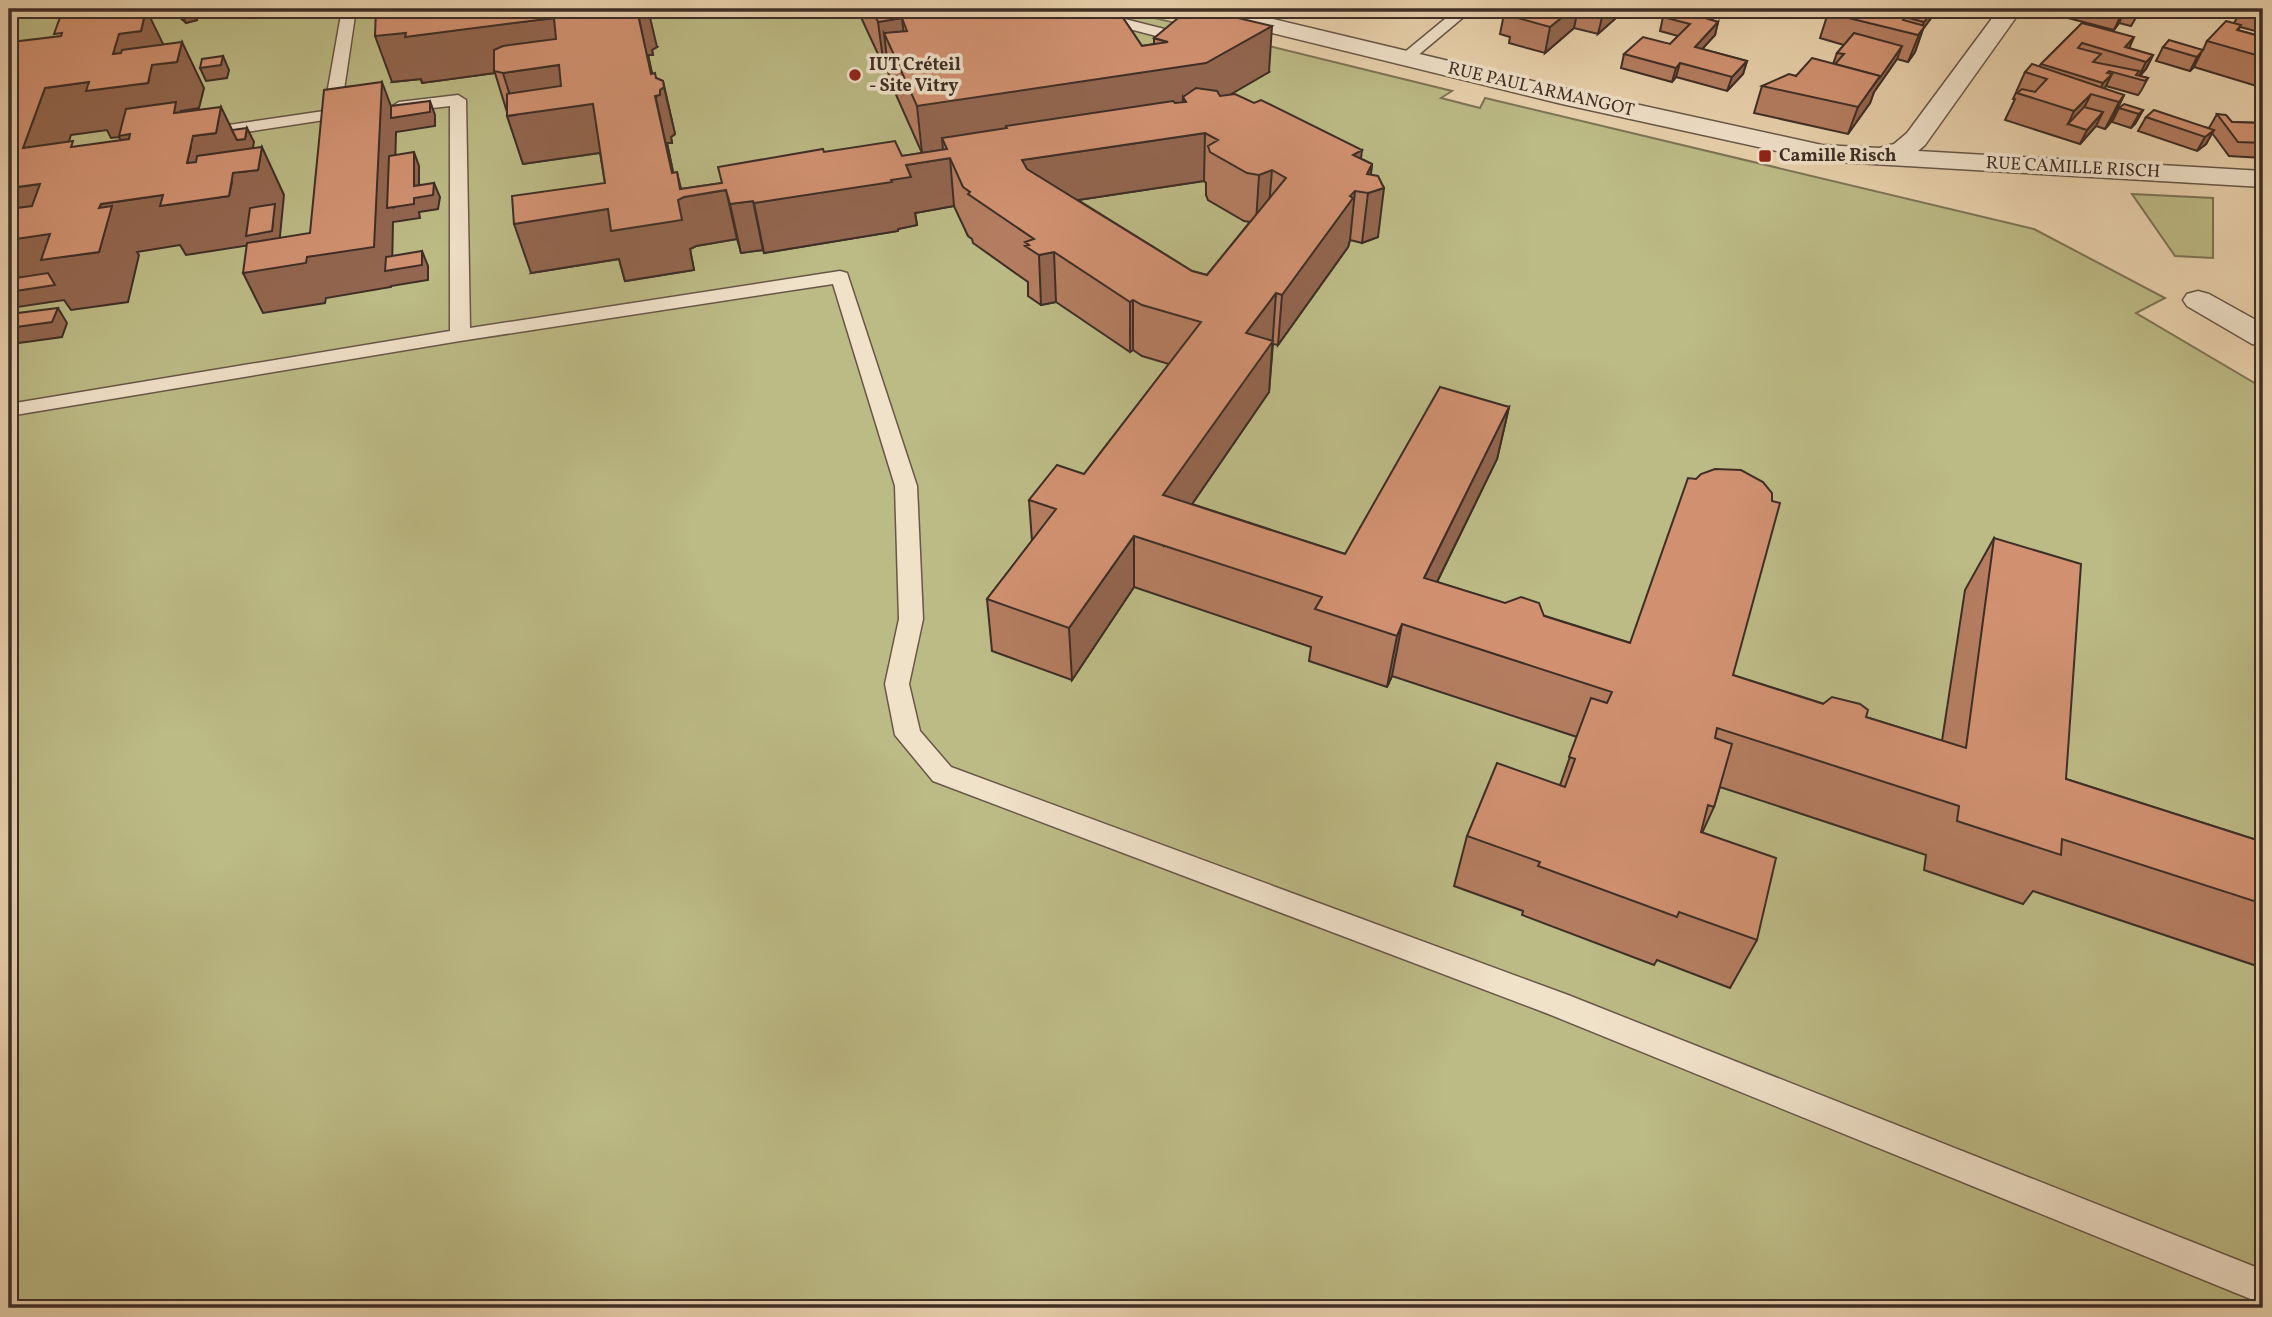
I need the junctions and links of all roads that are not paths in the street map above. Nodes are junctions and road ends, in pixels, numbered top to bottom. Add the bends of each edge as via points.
1 (349, 9) edge
2 (1069, 9) edge
3 (1203, 9) edge
4 (1466, 9) edge
5 (2011, 9) edge
6 (1212, 46) edge
7 (1405, 59) junction
8 (380, 109) edge
9 (355, 112) edge
10 (332, 115) junction
11 (189, 136) edge
12 (1882, 156) junction
13 (2263, 179) edge
14 (2198, 300) dead end
15 (460, 335) junction
16 (2263, 337) edge
17 (9, 410) edge
18 (2263, 1287) edge

1 - 10 lane
2 - 6 lane
3 - 7 street, RUE PAUL ARMANGOT
4 - 7 lane
5 - 12 street via 1916,139 1903,150
7 - 12 street, RUE PAUL ARMANGOT via 1789,146
8 - 15 lane via 458,100
9 - 10 lane
10 - 11 lane
12 - 13 street, RUE CAMILLE RISCH
14 - 16 street
15 - 17 lane
15 - 18 lane via 841,277 906,486 911,619 897,684 908,735 942,774 1557,1004

